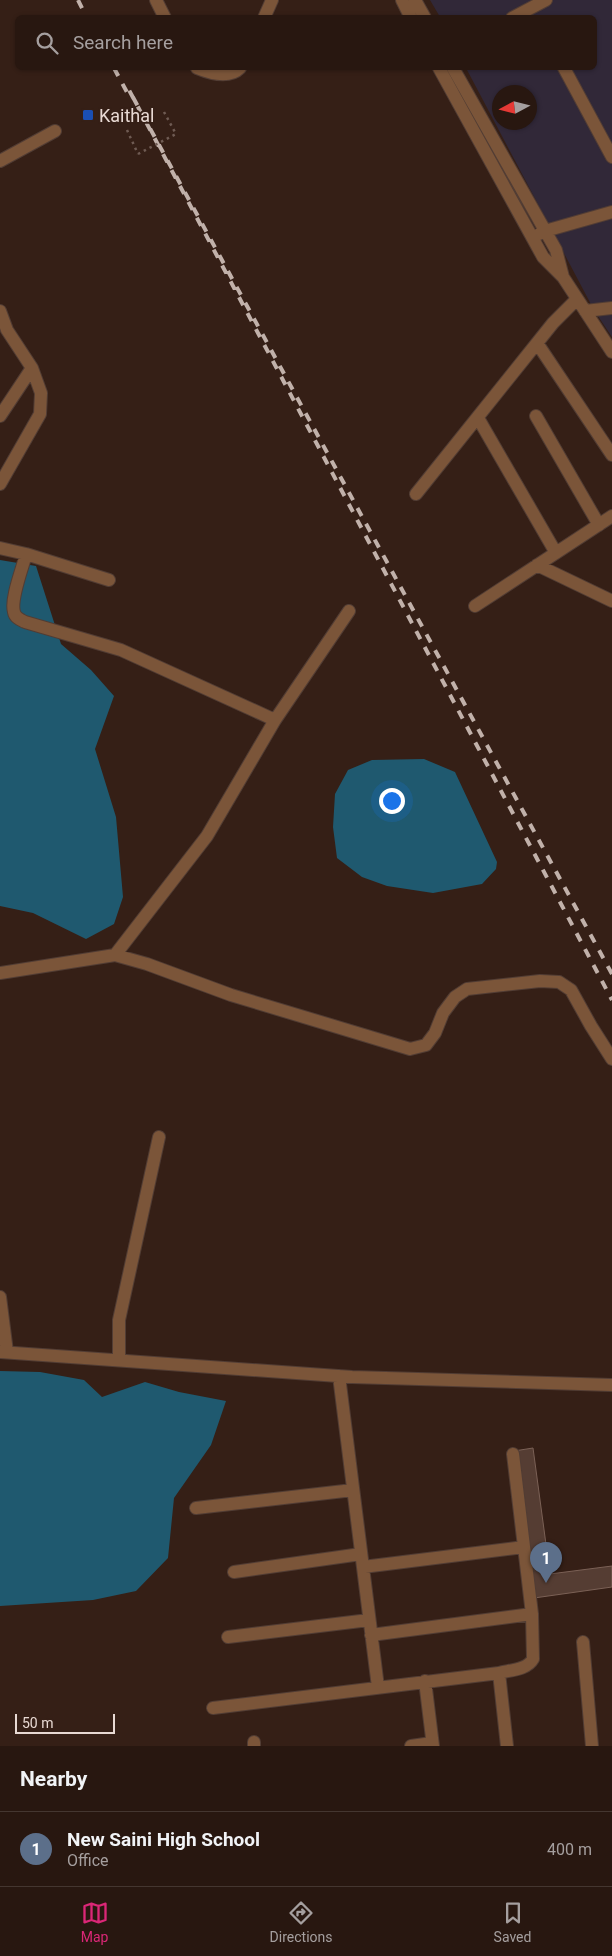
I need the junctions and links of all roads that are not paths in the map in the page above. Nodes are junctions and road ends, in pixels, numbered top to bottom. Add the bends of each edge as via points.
1 (156, 0) edge
2 (272, 0) edge
3 (402, 0) edge
4 (415, 0) edge
5 (546, 0) edge
6 (535, 12) edge
7 (164, 15) edge
8 (265, 15) edge
9 (410, 15) edge
10 (423, 15) edge
11 (202, 70) edge
12 (238, 70) edge
13 (440, 70) edge
14 (453, 70) edge
15 (565, 70) edge
16 (55, 131) dead end
17 (612, 157) edge
18 (0, 161) edge
19 (612, 212) edge
20 (545, 230) junction
21 (533, 238) junction
22 (563, 277) junction
23 (577, 299) junction
24 (612, 308) edge
25 (0, 311) edge
26 (585, 311) junction
27 (4, 332) edge
28 (537, 343) junction
29 (612, 352) edge
30 (32, 368) junction
31 (0, 416) edge
32 (536, 416) dead end
33 (478, 418) junction
34 (612, 455) edge
35 (0, 484) edge
36 (416, 494) dead end
37 (612, 516) edge
38 (599, 525) junction
39 (0, 548) edge
40 (556, 553) junction
41 (26, 554) junction
42 (537, 566) junction
43 (109, 580) dead end
44 (612, 601) edge
45 (475, 606) dead end
46 (349, 611) dead end
47 (275, 720) junction
48 (114, 955) junction
49 (0, 973) edge
50 (612, 1059) edge
51 (159, 1137) dead end
52 (0, 1297) edge
53 (3, 1352) edge
54 (118, 1360) junction
55 (339, 1376) junction
56 (612, 1385) edge
57 (513, 1454) dead end
58 (353, 1490) junction
59 (196, 1508) dead end
60 (524, 1547) junction
61 (362, 1561) junction
62 (234, 1572) dead end
63 (532, 1614) junction
64 (369, 1620) junction
65 (371, 1634) junction
66 (228, 1637) dead end
67 (583, 1642) dead end
68 (499, 1672) junction
69 (425, 1682) junction
70 (378, 1687) junction
71 (212, 1708) dead end
72 (433, 1745) edge
73 (411, 1746) edge
74 (507, 1746) edge
75 (592, 1746) edge

1 - 7 street
2 - 8 street
3 - 9 street
4 - 10 street
5 - 6 street
11 - 12 street via 227,74
13 - 21 street
14 - 20 street
15 - 17 street
16 - 18 street
19 - 20 street
20 - 21 street
20 - 22 street via 556,250
21 - 22 street via 543,258
22 - 23 street
23 - 26 street
23 - 28 street
24 - 26 street
25 - 27 street
26 - 29 street
27 - 30 street
28 - 33 street
28 - 34 street
30 - 31 street
30 - 35 street via 41,393 40,414
32 - 38 street
33 - 36 street
33 - 40 street
37 - 38 street
38 - 40 street
39 - 41 street
40 - 42 street
41 - 43 street
41 - 47 street via 14,601 14,613 18,618 120,650
42 - 44 street
42 - 45 street
46 - 47 street
47 - 48 street via 206,836
48 - 49 street
48 - 50 street via 240,998 410,1049 426,1045 442,1014 455,997 467,989 559,982 571,990
51 - 54 street via 119,1320
52 - 53 street
53 - 54 street
54 - 55 street
55 - 56 street
55 - 58 street
57 - 60 street
58 - 59 street
58 - 61 street
60 - 61 street
60 - 63 street
61 - 62 street
61 - 64 street
63 - 65 street
63 - 68 street via 530,1664
64 - 65 street
64 - 66 street
65 - 70 street
67 - 75 street
68 - 69 street
68 - 74 street
69 - 70 street
69 - 72 street
70 - 71 street
72 - 73 street

